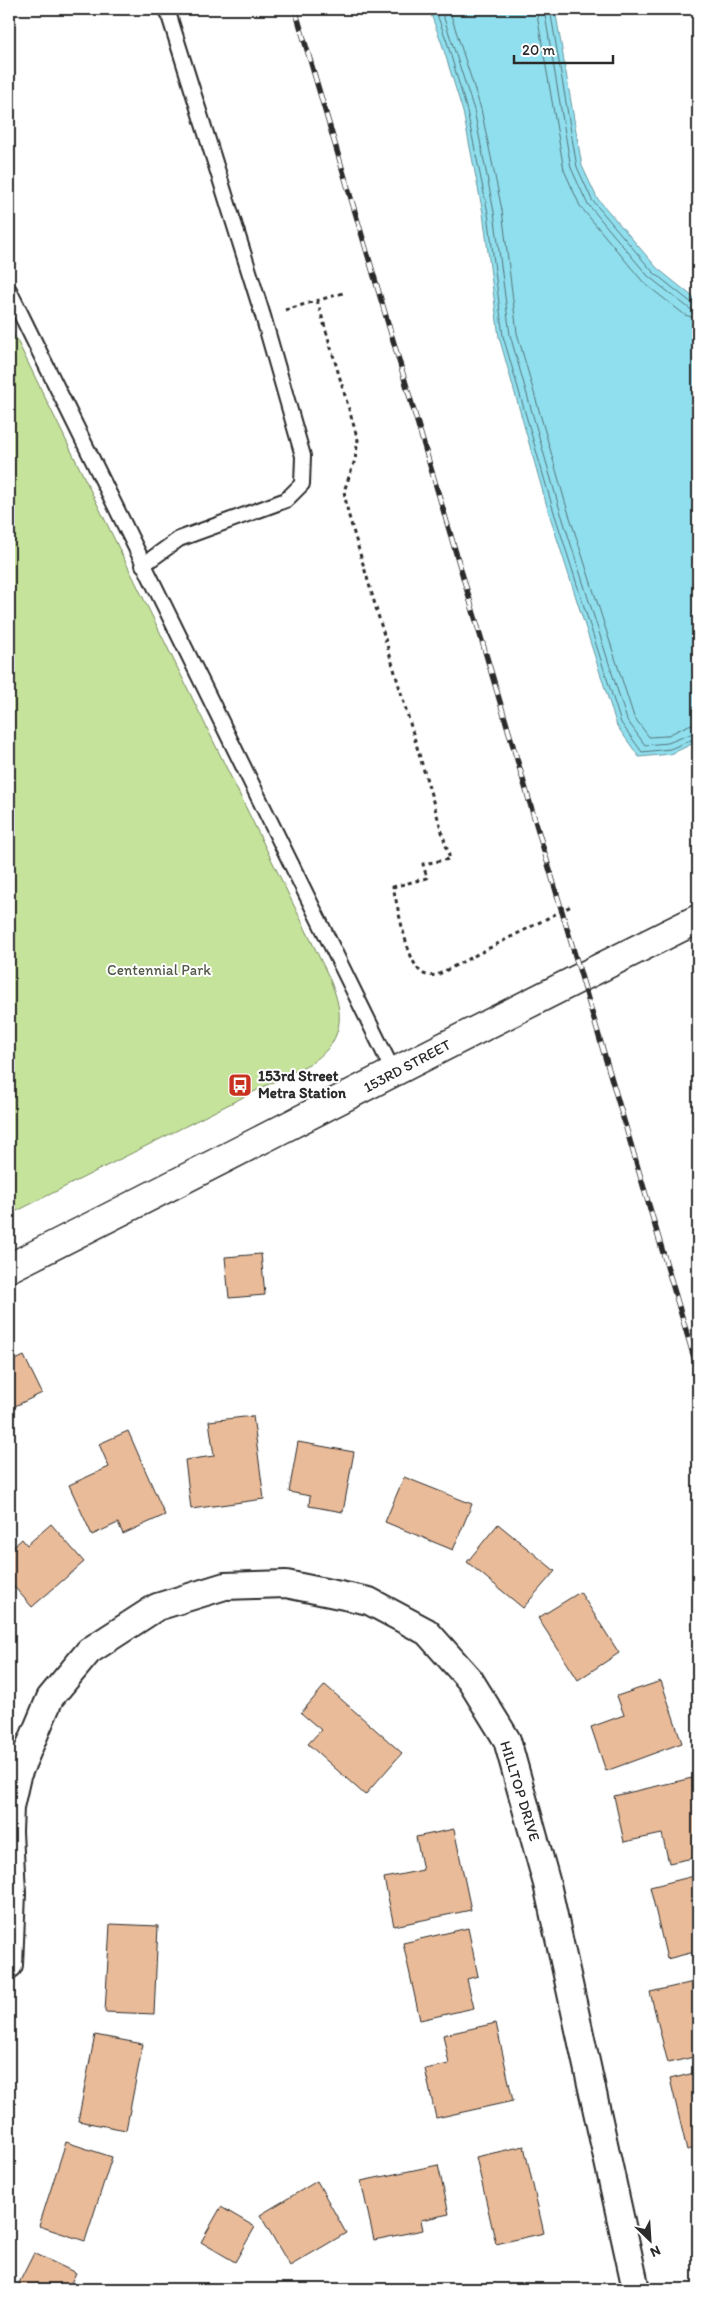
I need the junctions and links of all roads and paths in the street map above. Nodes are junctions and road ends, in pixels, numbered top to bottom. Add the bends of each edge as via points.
1 (167, 9) edge
2 (9, 290) edge
3 (343, 293) dead end
4 (317, 300) junction
5 (263, 316) junction
6 (143, 565) junction
7 (573, 905) dead end
8 (698, 919) edge
9 (394, 1072) junction
10 (9, 1268) edge
11 (9, 1832) edge
12 (9, 1965) edge
13 (636, 2289) edge

1 - 5 lane
2 - 6 lane
3 - 4 path
4 - 5 path
4 - 7 path via 358,440 344,491 348,514 450,859 423,864 427,878 393,887 411,957 426,976 437,975
5 - 6 lane via 303,456 302,484 286,500 179,539
6 - 9 lane
8 - 9 street, 153RD STREET
9 - 10 street, 153RD STREET
11 - 12 street, HILLTOP DRIVE via 12,1893
11 - 13 street, HILLTOP DRIVE via 10,1807 17,1776 50,1698 89,1650 157,1607 225,1586 286,1584 369,1601 427,1632 470,1680 507,1740 547,1884

